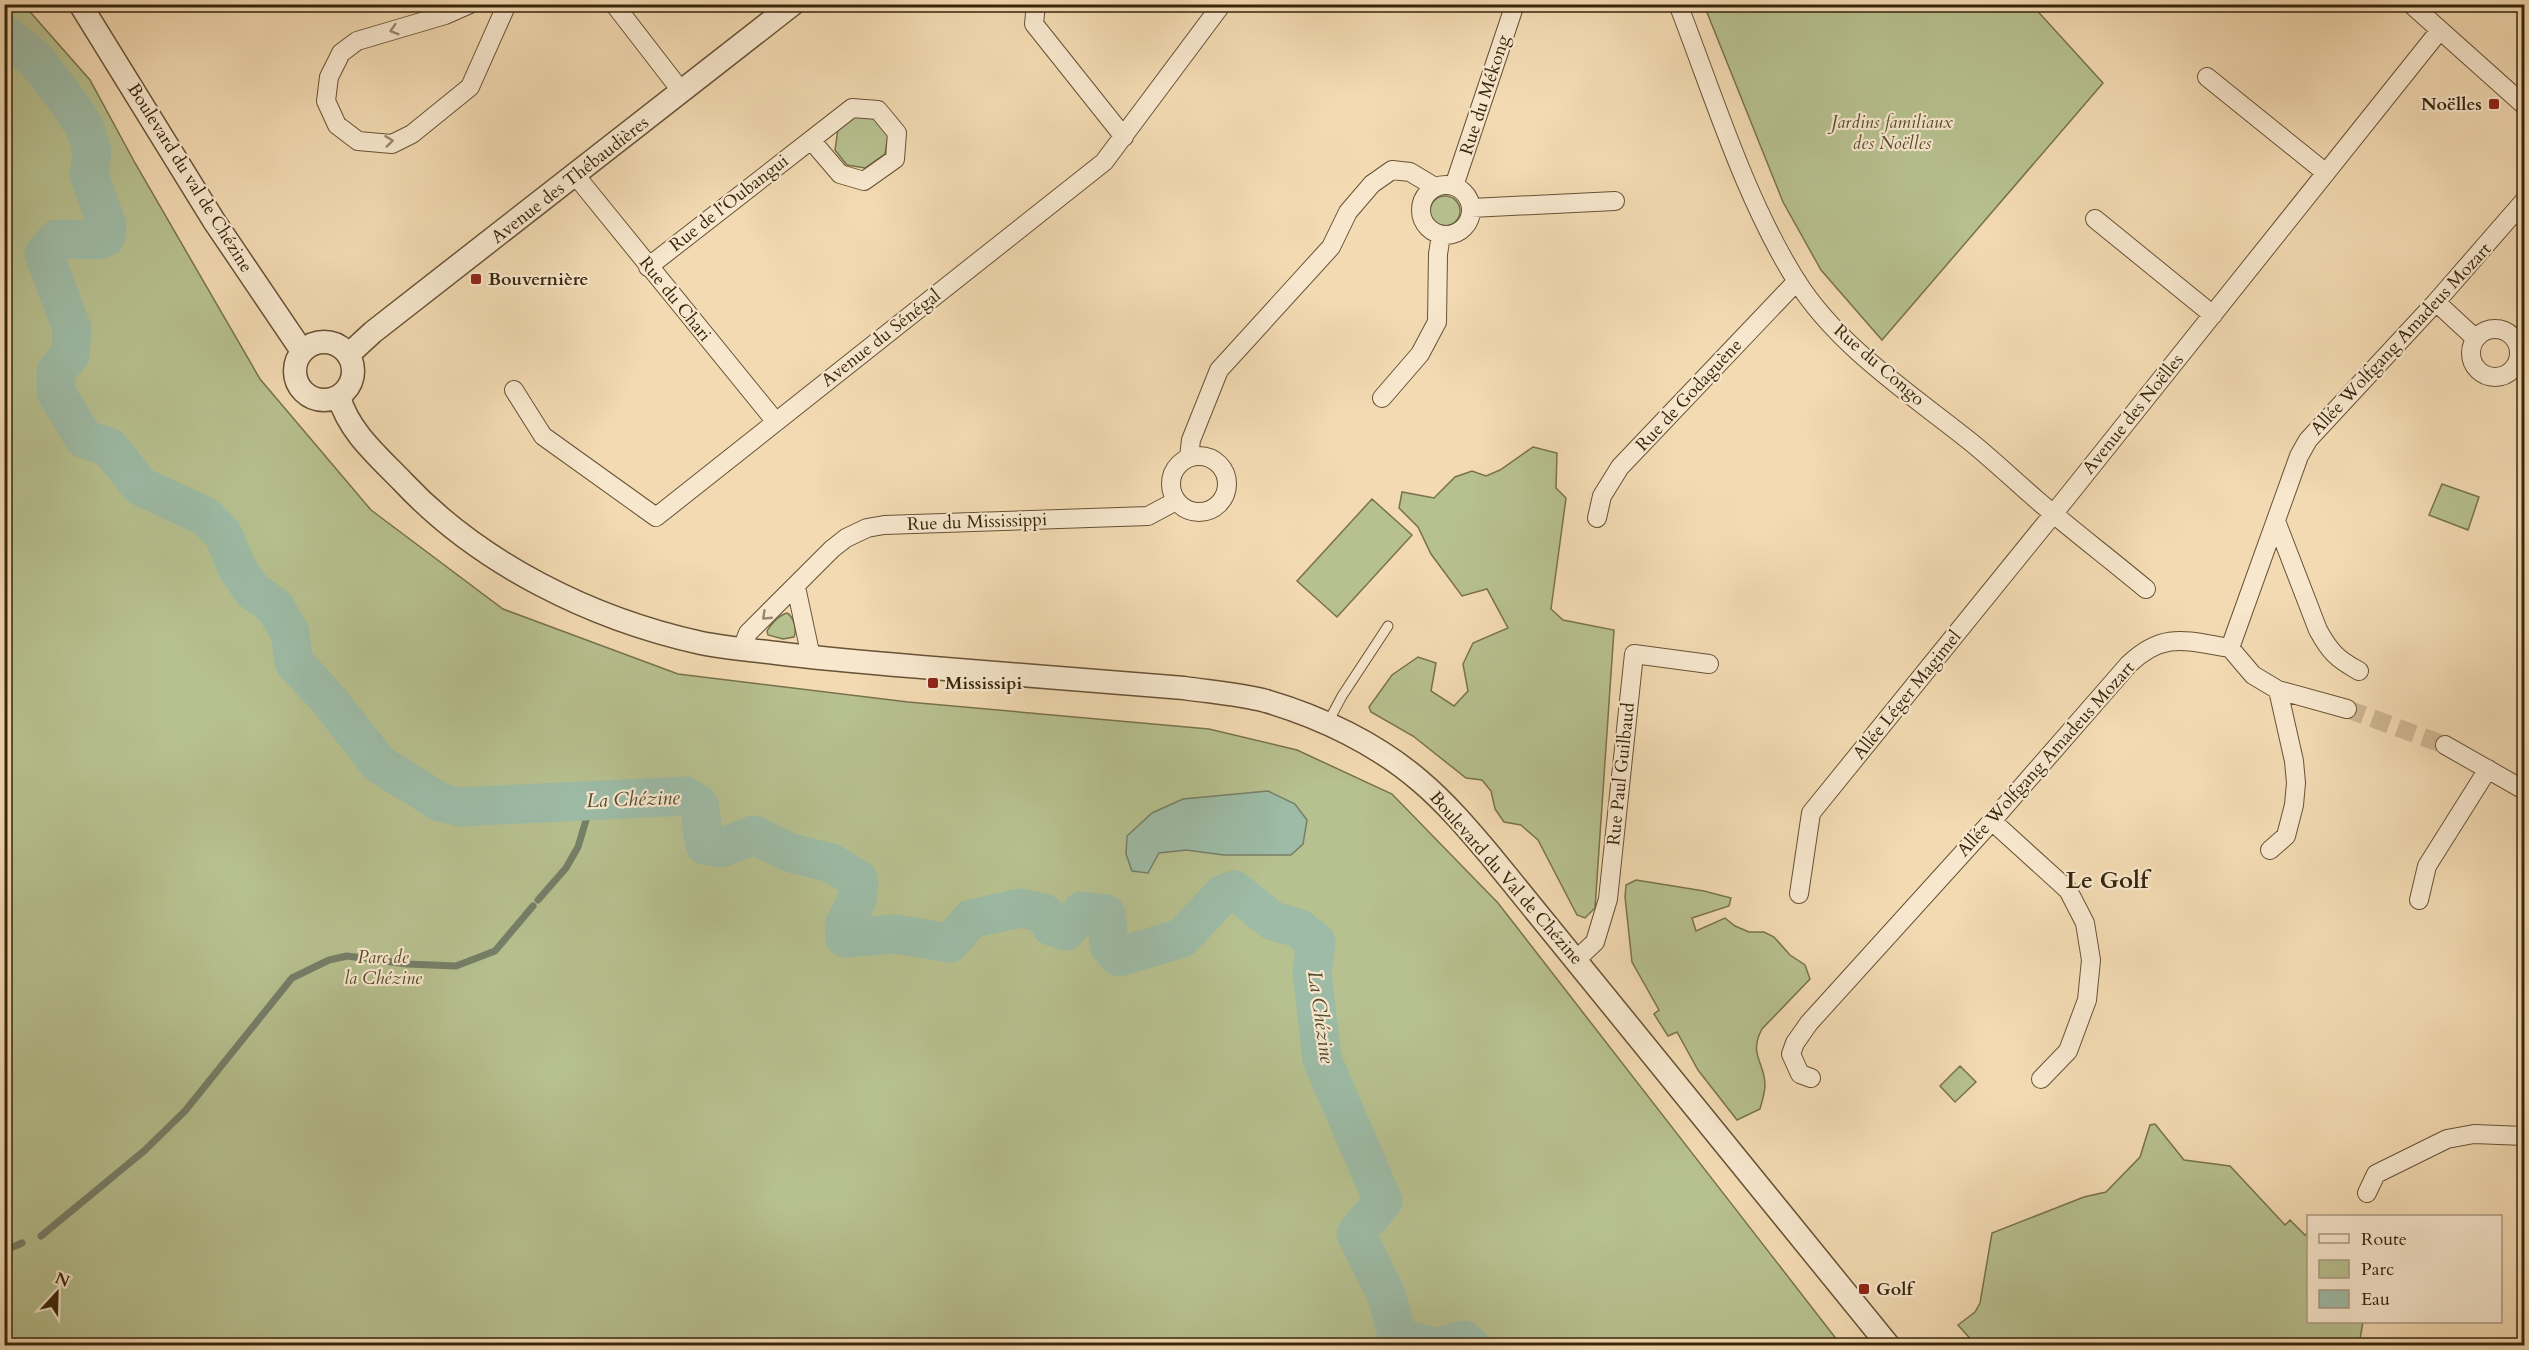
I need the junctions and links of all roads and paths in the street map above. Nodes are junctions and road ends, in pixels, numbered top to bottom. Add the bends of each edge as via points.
1 (80, 4) edge
2 (470, 4) edge
3 (507, 4) edge
4 (614, 4) edge
5 (793, 4) edge
6 (1036, 4) edge
7 (1222, 4) edge
8 (1515, 4) edge
9 (1678, 4) edge
10 (2411, 4) edge
11 (2440, 30) junction
12 (2207, 77) dead end
13 (682, 92) junction
14 (2524, 105) edge
15 (1124, 137) junction
16 (811, 140) junction
17 (2326, 173) junction
18 (576, 176) junction
19 (1454, 186) junction
20 (1435, 187) junction
21 (1615, 201) dead end
22 (2524, 201) edge
23 (1471, 208) junction
24 (2095, 219) dead end
25 (2524, 223) edge
26 (2506, 225) junction
27 (1441, 235) junction
28 (648, 267) junction
29 (1797, 281) junction
30 (2436, 302) junction
31 (2213, 315) junction
32 (2475, 338) dead end
33 (302, 351) junction
34 (348, 355) junction
35 (514, 390) dead end
36 (339, 397) junction
37 (1382, 398) dead end
38 (776, 422) junction
39 (1189, 457) junction
40 (1176, 501) junction
41 (2054, 514) junction
42 (1597, 518) dead end
43 (2276, 521) junction
44 (796, 587) junction
45 (2146, 589) dead end
46 (1388, 626) dead end
47 (2230, 648) junction
48 (742, 649) junction
49 (811, 657) junction
50 (1709, 664) dead end
51 (2359, 671) dead end
52 (2278, 690) junction
53 (2347, 709) tunnel mouth
54 (1327, 724) junction
55 (2445, 745) tunnel mouth
56 (2488, 770) junction
57 (2524, 790) edge
58 (1992, 821) junction
59 (2270, 850) dead end
60 (1799, 894) dead end
61 (2419, 900) dead end
62 (1576, 960) junction
63 (1811, 1078) dead end
64 (2041, 1078) dead end
65 (2524, 1136) edge
66 (2367, 1193) dead end
67 (1889, 1346) edge

1 - 33 street, Boulevard du val de Chézine via 214,221
2 -> 3 street via 357,41 341,53 329,76 326,101 337,125 358,141 392,144 411,134 470,87
4 - 13 street
5 - 13 street, Avenue des Thébaudières
6 - 15 street via 1034,24
7 - 15 street, Avenue du Sénégal
8 - 19 street, Rue du Mékong
9 - 29 street, Rue du Congo via 1743,174
10 - 11 street
11 - 14 street
11 - 17 street, Avenue des Noëlles
12 - 17 street
13 - 18 street, Avenue des Thébaudières
15 - 38 street, Avenue du Sénégal via 1104,162
16 - 16 street, Rue de l'Oubangui via 840,174 864,181 895,159 897,133 878,111 852,108
16 - 28 street, Rue de l'Oubangui
17 - 31 street, Avenue des Noëlles
18 - 28 street, Rue du Chari
18 - 34 street, Avenue des Thébaudières
19 - 20 street
19 - 23 street via 1466,195
20 - 27 street via 1424,198 1421,213 1427,227
20 - 39 street via 1410,172 1392,170 1372,184 1348,212 1331,247 1219,370 1191,440
21 - 23 street
22 - 26 street, Allée Wolfgang Amadeus Mozart
23 - 27 street via 1462,229
24 - 31 street
25 - 26 street
26 - 30 street, Allée Wolfgang Amadeus Mozart
27 - 37 street via 1437,254 1437,322 1420,354
28 - 38 street, Rue du Chari
29 - 41 street, Rue du Congo via 1868,360
29 - 42 street, Rue de Godaguène via 1620,467 1602,496
30 - 32 street
30 - 43 street, Allée Wolfgang Amadeus Mozart via 2308,440
31 - 41 street, Avenue des Noëlles
33 - 34 street via 313,343 325,342 340,347
33 - 36 street via 294,373 300,389 323,401
34 - 36 street via 353,377
35 - 38 street, Avenue du Sénégal via 543,436 656,517
36 - 48 street, Boulevard du Val de Chézine via 349,423 418,498 501,561 567,597 626,622 703,644
39 - 40 street via 1173,471 1170,483
39 - 40 street via 1203,456 1221,467 1227,485 1224,497 1215,507 1199,512
40 - 44 street, Rue du Mississippi via 1148,516 867,528 832,549
41 - 45 street, Rue du Congo
41 - 60 street, Allée Léger Magimel via 1810,813
43 - 47 street, Allée Wolfgang Amadeus Mozart
43 - 51 street via 2327,647 2338,660
44 -> 48 street, Rue du Mississippi via 748,633
44 - 49 street
46 - 54 lane
47 - 52 street via 2253,675
47 - 58 street, Allée Wolfgang Amadeus Mozart via 2172,640 2140,653
48 - 49 street, Boulevard du Val de Chézine
49 - 54 street, Boulevard du Val de Chézine via 1184,688 1264,701
50 - 62 street, Rue Paul Guilbaud via 1634,654 1608,899 1595,942
52 - 53 street
52 - 59 street via 2296,783 2286,836
54 - 62 street, Boulevard du Val de Chézine via 1381,752 1453,812
55 - 56 street
56 - 57 street
56 - 61 street via 2427,866
58 - 63 street, Allée Wolfgang Amadeus Mozart via 1809,1023 1791,1054 1800,1074
58 - 64 street via 2068,890 2085,923 2091,960 2087,1000 2068,1051
62 - 67 street, Boulevard du Val de Chézine
65 - 66 street via 2474,1134 2447,1139 2376,1174

